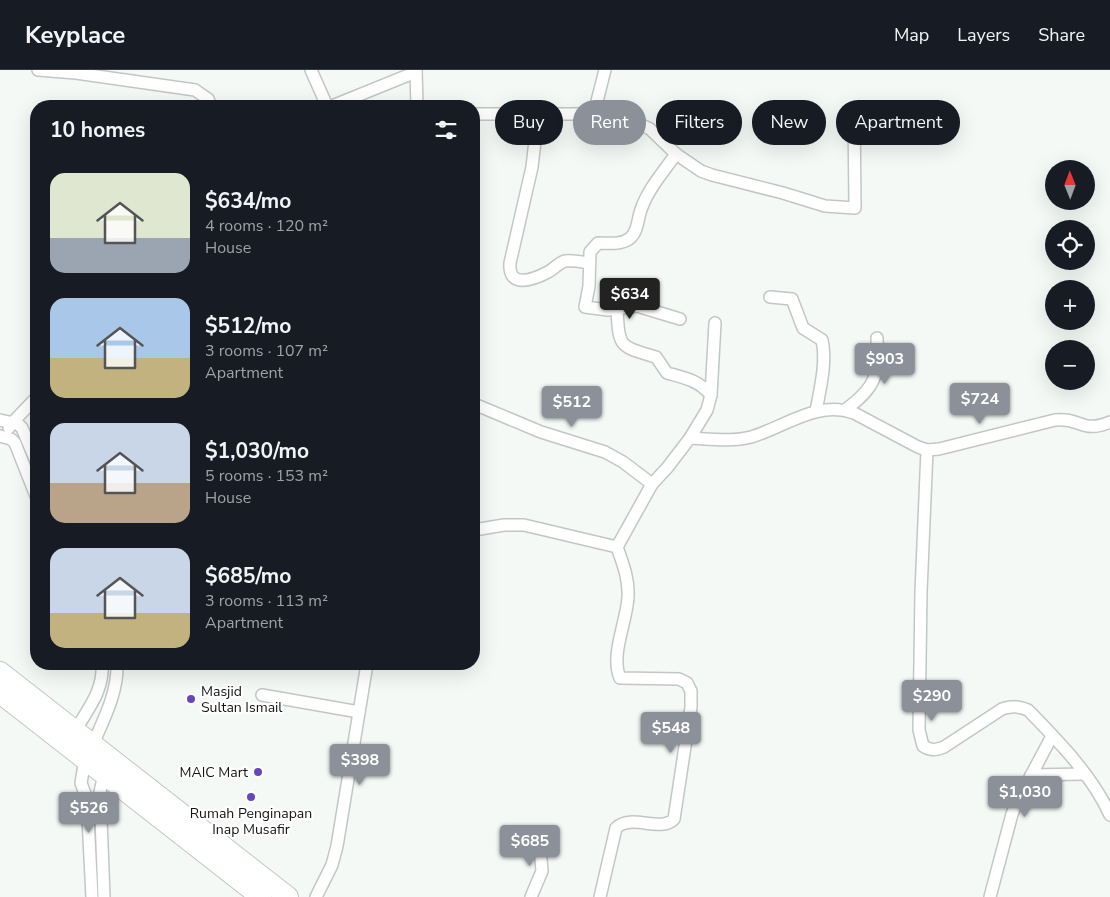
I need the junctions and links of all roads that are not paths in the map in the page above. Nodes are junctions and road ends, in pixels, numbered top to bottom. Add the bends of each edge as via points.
1 (38, 70) edge
2 (310, 70) edge
3 (605, 70) edge
4 (416, 71) edge
5 (76, 72) edge
6 (208, 100) edge
7 (324, 100) edge
8 (346, 100) edge
9 (417, 100) edge
10 (597, 100) edge
11 (480, 114) edge
12 (495, 114) edge
13 (646, 127) edge
14 (534, 145) edge
15 (854, 145) edge
16 (676, 154) junction
17 (589, 263) junction
18 (770, 298) dead end
19 (617, 309) junction
20 (680, 319) dead end
21 (716, 323) dead end
22 (877, 338) dead end
23 (711, 395) junction
24 (30, 403) edge
25 (480, 407) edge
26 (845, 410) junction
27 (816, 411) junction
28 (6, 421) edge
29 (1110, 422) edge
30 (3, 437) edge
31 (690, 438) junction
32 (30, 447) edge
33 (927, 450) junction
34 (30, 481) edge
35 (652, 484) junction
36 (480, 529) edge
37 (617, 548) junction
38 (103, 670) edge
39 (117, 670) edge
40 (366, 670) edge
41 (0, 672) edge
42 (0, 693) edge
43 (262, 695) dead end
44 (359, 712) junction
45 (75, 731) junction
46 (1052, 736) junction
47 (89, 752) junction
48 (104, 774) junction
49 (1084, 774) junction
50 (1031, 775) junction
51 (1110, 815) edge
52 (510, 845) dead end
53 (92, 897) edge
54 (104, 897) edge
55 (261, 897) edge
56 (288, 897) edge
57 (316, 897) edge
58 (531, 897) edge
59 (600, 897) edge
60 (990, 897) edge

1 - 5 street
2 - 7 street
3 - 10 street
4 - 8 street
4 - 9 street
5 - 6 street via 195,90
11 - 12 street
13 - 16 street
14 - 17 street via 510,263 511,275 522,281 549,272 564,262
15 - 16 street via 855,208 825,206 784,192 712,175
16 - 17 street via 641,208 636,232 628,240 616,244 598,243 590,252
17 - 19 street via 585,307
18 - 27 street via 792,299 803,328 822,340 822,372
19 - 20 street via 637,306
19 - 23 street via 618,336 622,343 656,357 667,373 691,380
21 - 23 street
22 - 26 street via 875,377 864,395
23 - 31 street
24 - 28 street
25 - 35 street via 541,432 605,452
26 - 27 street
26 - 33 street
27 - 31 street via 736,440
28 - 30 street
28 - 32 street via 22,428
29 - 33 street via 1093,427 1073,420 1056,420
30 - 34 street via 15,443
31 - 35 street
33 - 46 street via 918,730 923,746 936,750 944,747 1002,709 1013,706 1028,710
35 - 37 street
36 - 37 street via 504,524 524,525
37 - 59 street via 627,576 628,595 618,650 618,674 620,678 679,679 687,683 691,691 691,707 674,819 667,824 627,822 616,828
38 - 45 street via 99,691
39 - 47 street via 114,692
40 - 44 street
41 - 45 highway
42 - 47 highway
43 - 44 street
44 - 57 street via 337,846 332,865
45 - 47 highway
46 - 49 street
46 - 50 street
47 - 48 highway
47 - 53 street via 81,783 87,799
47 - 56 highway
48 - 54 street via 100,792
48 - 55 highway
49 - 50 street
49 - 51 street
50 - 60 street via 1012,814
52 - 58 street via 524,840 540,847 542,871

